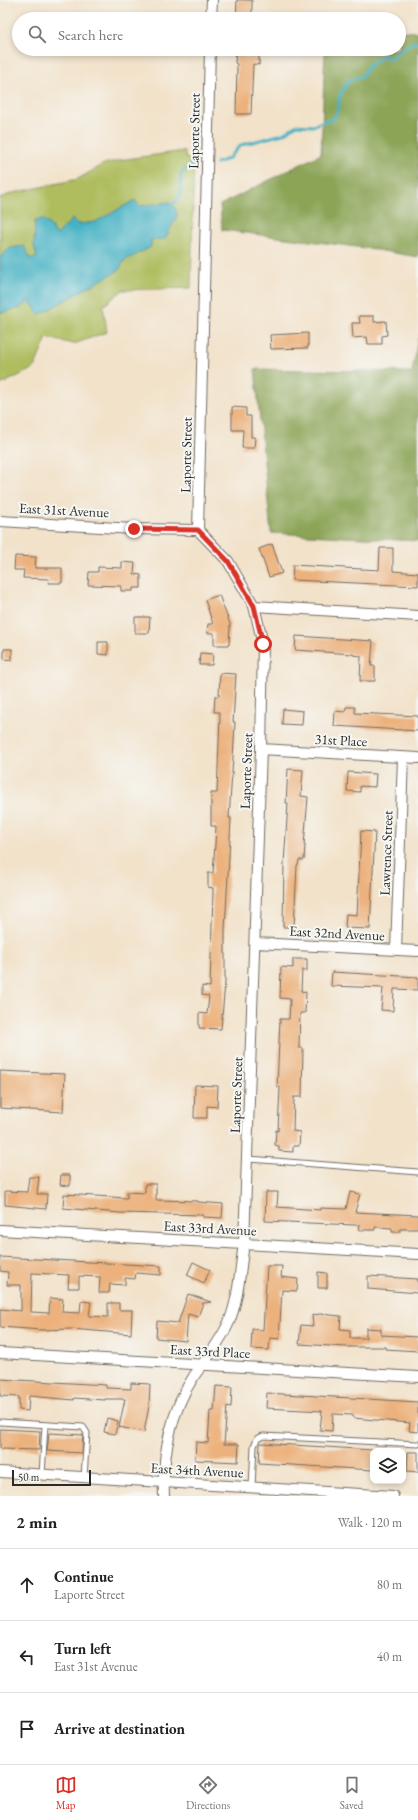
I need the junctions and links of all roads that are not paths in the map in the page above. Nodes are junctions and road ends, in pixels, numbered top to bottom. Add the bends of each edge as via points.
1 (212, 0) edge
2 (211, 12) edge
3 (210, 56) edge
4 (0, 521) edge
5 (198, 530) junction
6 (254, 606) junction
7 (418, 616) edge
8 (261, 749) junction
9 (403, 758) junction
10 (418, 758) edge
11 (255, 943) junction
12 (396, 950) junction
13 (418, 951) edge
14 (248, 1159) junction
15 (418, 1172) edge
16 (0, 1230) edge
17 (244, 1244) junction
18 (418, 1254) edge
19 (0, 1353) edge
20 (203, 1365) junction
21 (418, 1377) edge
22 (0, 1422) edge
23 (45, 1425) junction
24 (418, 1444) edge
25 (0, 1472) edge
26 (42, 1475) junction
27 (84, 1477) junction
28 (163, 1482) junction
29 (252, 1487) junction
30 (164, 1496) edge
31 (393, 1496) edge

1 - 2 street
3 - 5 street, Laporte Street
4 - 5 street, East 31st Avenue
5 - 6 street, Laporte Street via 228,561
6 - 7 street
6 - 8 street, Laporte Street via 263,644
8 - 9 street, 31st Place
8 - 11 street, Laporte Street
9 - 10 street, 31st Place
9 - 12 street, Lawrence Street
11 - 12 street, East 32nd Avenue
11 - 14 street, Laporte Street
12 - 13 street, East 32nd Avenue
14 - 15 lane
14 - 17 street, Laporte Street
16 - 17 street, East 33rd Avenue
17 - 18 street, East 33rd Avenue
17 - 20 street, Laporte Street via 229,1322
19 - 20 street, East 33rd Place
20 - 21 street, East 33rd Place
20 - 28 street, Laporte Street via 185,1392 173,1422 167,1445
22 - 23 lane
23 - 26 lane
23 - 27 lane via 83,1427 88,1433
24 - 29 lane via 263,1436 257,1439 254,1446
25 - 26 street, East 34th Avenue
26 - 27 street, East 34th Avenue
27 - 28 street, East 34th Avenue
28 - 29 street, East 34th Avenue
28 - 30 street, Laporte Street
29 - 31 street, East 34th Avenue

